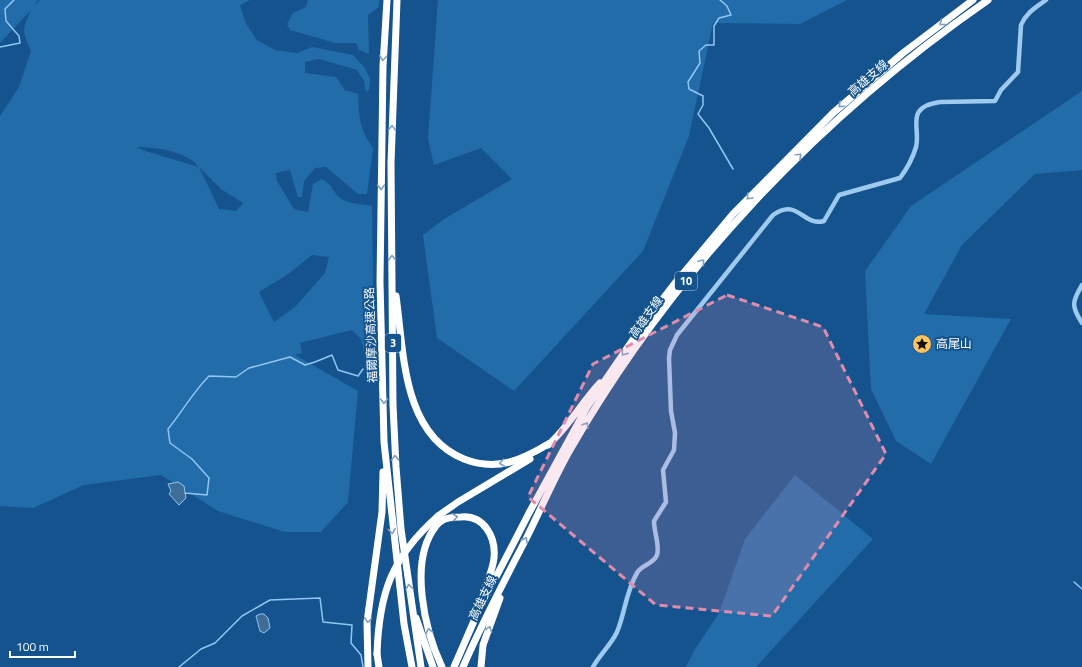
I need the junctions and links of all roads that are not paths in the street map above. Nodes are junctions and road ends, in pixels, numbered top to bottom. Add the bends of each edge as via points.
1 (387, 0) edge
2 (397, 0) edge
3 (973, 0) edge
4 (988, 0) edge
5 (1046, 0) edge
6 (392, 282) junction
7 (1082, 285) edge
8 (1082, 323) edge
9 (616, 364) junction
10 (384, 442) junction
11 (550, 443) junction
12 (513, 563) junction
13 (411, 604) junction
14 (477, 614) junction
15 (368, 667) edge
16 (379, 667) edge
17 (412, 667) edge
18 (421, 667) edge
19 (432, 667) edge
20 (442, 667) edge
21 (454, 667) edge
22 (463, 667) edge
23 (481, 667) edge
24 (593, 667) edge

1 -> 10 highway, 福爾摩沙高速公路 / 3 via 382,66 380,276
6 -> 2 highway, 福爾摩沙高速公路 / 3 via 391,163
3 -> 9 highway, 高雄支線 / 10 via 903,52 784,161 733,214 680,276
12 -> 4 highway, 高雄支線 / 10 via 570,450 610,387 663,311 731,227 784,170 869,91 923,47
5 - 24 street via 1029,12 1024,19 1021,25 1018,72 1001,90 995,101 940,102 920,111 915,127 916,148 900,178 841,194 824,221 814,222 791,209 773,215 676,335 669,358 675,442 674,450 663,470 666,502 654,521 657,556 638,571 626,598 617,632
11 -> 6 highway via 524,458 485,464 459,457 432,437 418,413 409,384 396,293
13 -> 6 highway, 福爾摩沙高速公路 / 3 via 396,467
7 - 8 street via 1074,304 1074,311
9 - 11 highway
9 - 14 highway, 高雄支線 / 10 via 587,407
10 -> 15 highway via 382,512 367,622
10 -> 17 highway, 福爾摩沙高速公路 / 3 via 404,624
11 - 16 highway, bridge via 533,457 438,516 417,535 404,552 393,573 379,617
12 - 22 highway, 高雄支線 / 10
23 -> 12 highway via 484,645 513,570
13 - 18 highway, 福爾摩沙高速公路 / 3
13 - 19 highway
20 -> 14 highway via 430,634 422,597 422,578 430,534 437,525 451,517 475,518 486,526 493,539 494,558
14 - 21 highway, 高雄支線 / 10

